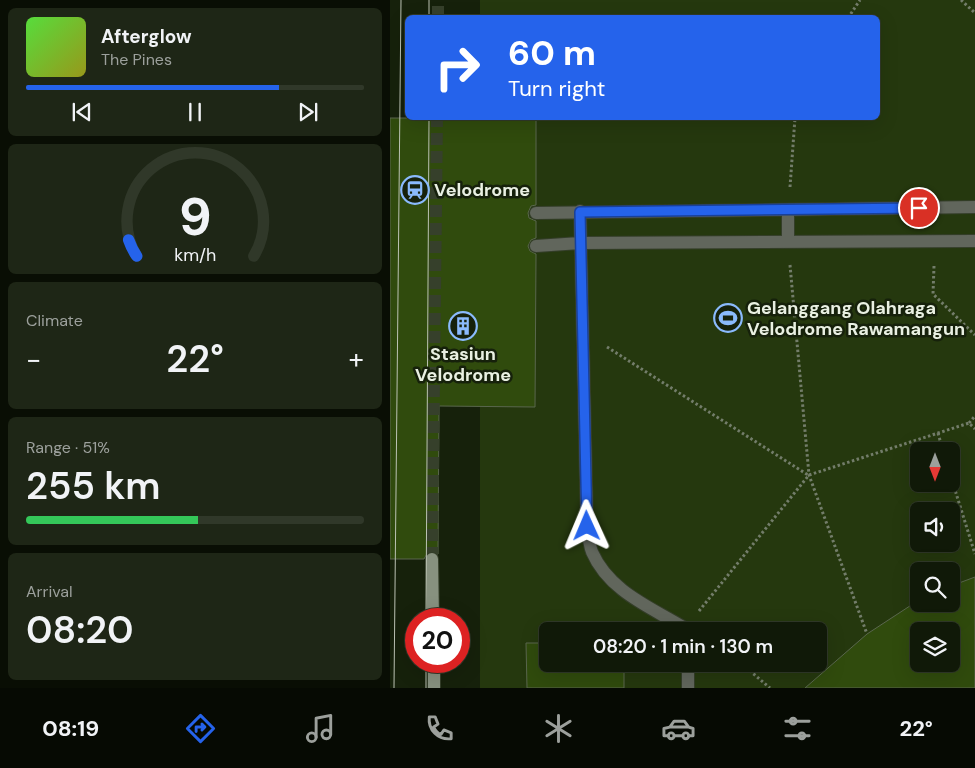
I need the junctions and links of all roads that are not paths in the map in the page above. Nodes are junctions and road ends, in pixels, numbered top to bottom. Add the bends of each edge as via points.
1 (975, 207) edge
2 (788, 210) junction
3 (580, 212) junction
4 (536, 213) dead end
5 (975, 241) edge
6 (788, 242) junction
7 (580, 243) junction
8 (536, 246) dead end
9 (432, 558) tunnel mouth
10 (433, 608) edge
11 (672, 622) edge
12 (688, 672) edge
13 (434, 673) edge
14 (434, 688) edge
15 (688, 688) edge

1 - 2 lane
2 - 3 lane
2 - 6 lane
3 - 4 lane
3 - 7 lane
5 - 6 lane
6 - 7 lane
7 - 8 lane
7 - 11 lane via 587,526 591,550 621,591
9 - 10 main road
12 - 15 lane
13 - 14 main road

